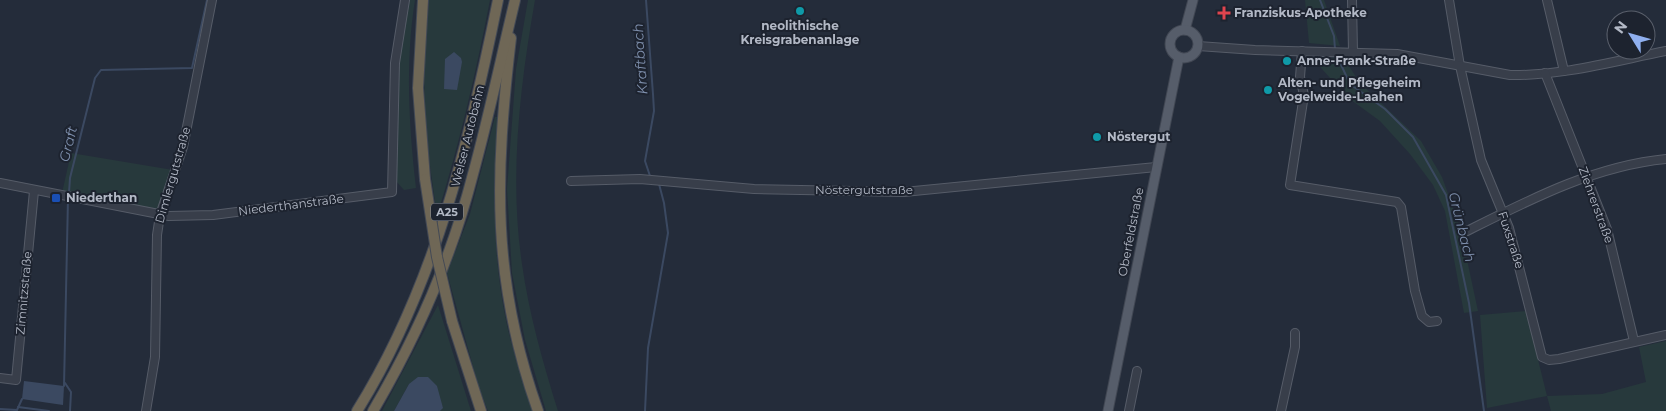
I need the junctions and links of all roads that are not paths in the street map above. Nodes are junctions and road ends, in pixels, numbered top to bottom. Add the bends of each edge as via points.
1 (212, 0) edge
2 (405, 0) edge
3 (423, 0) edge
4 (498, 0) edge
5 (515, 0) edge
6 (1193, 0) edge
7 (1352, 0) edge
8 (1449, 0) edge
9 (1557, 0) edge
10 (1547, 1) edge
11 (1185, 30) junction
12 (1198, 46) junction
13 (1302, 51) junction
14 (1666, 51) edge
15 (1353, 52) junction
16 (1180, 57) junction
17 (1460, 66) junction
18 (1564, 71) junction
19 (1545, 73) junction
20 (1666, 159) edge
21 (1156, 167) junction
22 (1588, 178) junction
23 (571, 181) dead end
24 (0, 183) edge
25 (34, 191) junction
26 (1502, 213) junction
27 (160, 215) junction
28 (1465, 232) dead end
29 (1437, 321) dead end
30 (1295, 333) dead end
31 (1666, 335) edge
32 (1634, 341) junction
33 (1136, 371) dead end
34 (0, 378) edge
35 (146, 411) edge
36 (357, 411) edge
37 (373, 411) edge
38 (481, 411) edge
39 (538, 411) edge
40 (1108, 411) edge
41 (1129, 411) edge
42 (1281, 411) edge

1 - 27 street, Dimlergutstraße via 183,147
2 - 27 street, Niederthanstraße via 395,63 392,192 213,215
3 - 38 highway, bridge via 418,88 425,179 437,257 452,321
4 - 36 highway, Welser Autobahn / A25 via 468,137 444,222 407,316
5 - 37 highway, Welser Autobahn / A25 via 473,175 454,234 420,320
5 - 39 highway via 502,126 499,213 513,324
6 - 11 main road
7 - 15 street
8 - 17 street, Fuxstraße
9 - 10 street
10 - 18 street
11 - 12 main road via 1195,35
11 - 16 main road via 1175,33 1170,43 1174,54
12 - 13 street
12 - 16 main road via 1191,56
13 - 15 street
13 - 29 street via 1300,77 1304,95 1290,185 1397,202 1422,316 1429,322
14 - 18 street
15 - 17 street via 1398,54
16 - 21 main road, Oberfeldstraße
17 - 19 street via 1510,75
17 - 26 street, Fuxstraße via 1481,160
18 - 19 street
19 - 22 street, Ziehrerstraße
20 - 22 street
21 - 23 street, Nöstergutstraße via 904,192 754,189 640,179
21 - 40 main road, Oberfeldstraße
22 - 26 street via 1539,195
22 - 32 street, Ziehrerstraße via 1607,229
24 - 25 street, Niederthanstraße
25 - 27 street, Niederthanstraße
25 - 34 street, Zimnitzstraße via 16,380
26 - 28 street
26 - 32 street, Fuxstraße via 1521,269 1542,357 1559,359
27 - 35 street, Dimlergutstraße via 155,357
30 - 42 street
31 - 32 street, Fuxstraße
33 - 41 street

